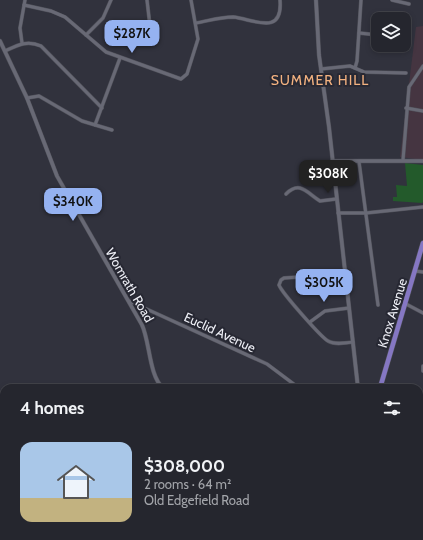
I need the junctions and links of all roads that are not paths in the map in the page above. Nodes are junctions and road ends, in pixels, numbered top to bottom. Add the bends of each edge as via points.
1 (25, 0) edge
2 (110, 0) edge
3 (147, 0) edge
4 (191, 0) edge
5 (280, 0) edge
6 (316, 0) edge
7 (362, 0) edge
8 (392, 0) edge
9 (409, 4) dead end
10 (24, 5) junction
11 (196, 23) junction
12 (154, 31) dead end
13 (359, 33) junction
14 (371, 34) edge
15 (86, 35) junction
16 (0, 41) edge
17 (22, 43) junction
18 (4, 51) junction
19 (120, 58) junction
20 (423, 66) edge
21 (355, 68) junction
22 (321, 69) junction
23 (406, 72) dead end
24 (27, 98) junction
25 (102, 108) junction
26 (406, 108) junction
27 (423, 111) edge
28 (95, 125) junction
29 (112, 130) dead end
30 (403, 160) junction
31 (332, 161) junction
32 (423, 161) edge
33 (359, 162) junction
34 (286, 194) dead end
35 (336, 199) junction
36 (423, 207) edge
37 (338, 213) junction
38 (366, 213) junction
39 (423, 243) edge
40 (415, 271) junction
41 (423, 272) edge
42 (345, 274) junction
43 (128, 301) junction
44 (406, 304) junction
45 (378, 305) dead end
46 (349, 308) junction
47 (423, 313) edge
48 (310, 322) junction
49 (353, 342) junction
50 (423, 366) edge
51 (423, 371) edge
52 (160, 384) edge
53 (294, 384) edge
54 (358, 384) edge
55 (381, 384) edge

1 - 10 street
2 - 15 street via 103,18
3 - 12 street via 150,26
4 - 11 street
5 - 11 street via 279,14 276,20 270,23 263,24 230,17
6 - 22 street
7 - 13 street
8 - 9 street
10 - 15 street via 58,13
10 - 17 street via 20,28
11 - 19 street via 197,43 184,78 174,77
13 - 14 street
13 - 21 street
15 - 19 street via 103,51
16 - 18 street, Womrath Road
17 - 18 street
17 - 25 street via 31,43 43,48
18 - 24 street, Womrath Road
19 - 25 street
20 - 26 street via 409,87
21 - 22 street via 350,66
21 - 23 street via 364,72
22 - 31 street
24 - 28 street via 35,96 43,99 82,121
24 - 43 street, Womrath Road via 57,176
25 - 28 street
26 - 27 street
26 - 30 street
28 - 29 street
30 - 32 street
30 - 33 street
31 - 33 street
31 - 35 street
33 - 38 street
34 - 35 street via 297,187 320,201
35 - 37 street
36 - 38 street
37 - 38 street
37 - 42 street
38 - 45 street
39 - 40 main road, Knox Avenue
40 - 41 street
40 - 44 main road, Knox Avenue
42 - 46 street
42 - 48 street via 281,280 280,288
43 - 52 street, Womrath Road via 145,331 155,378
43 - 53 street, Euclid Avenue via 266,364
44 - 47 street
44 - 55 main road, Knox Avenue
46 - 48 street via 325,310
46 - 49 street
48 - 49 street via 330,342
49 - 54 street
50 - 51 street

